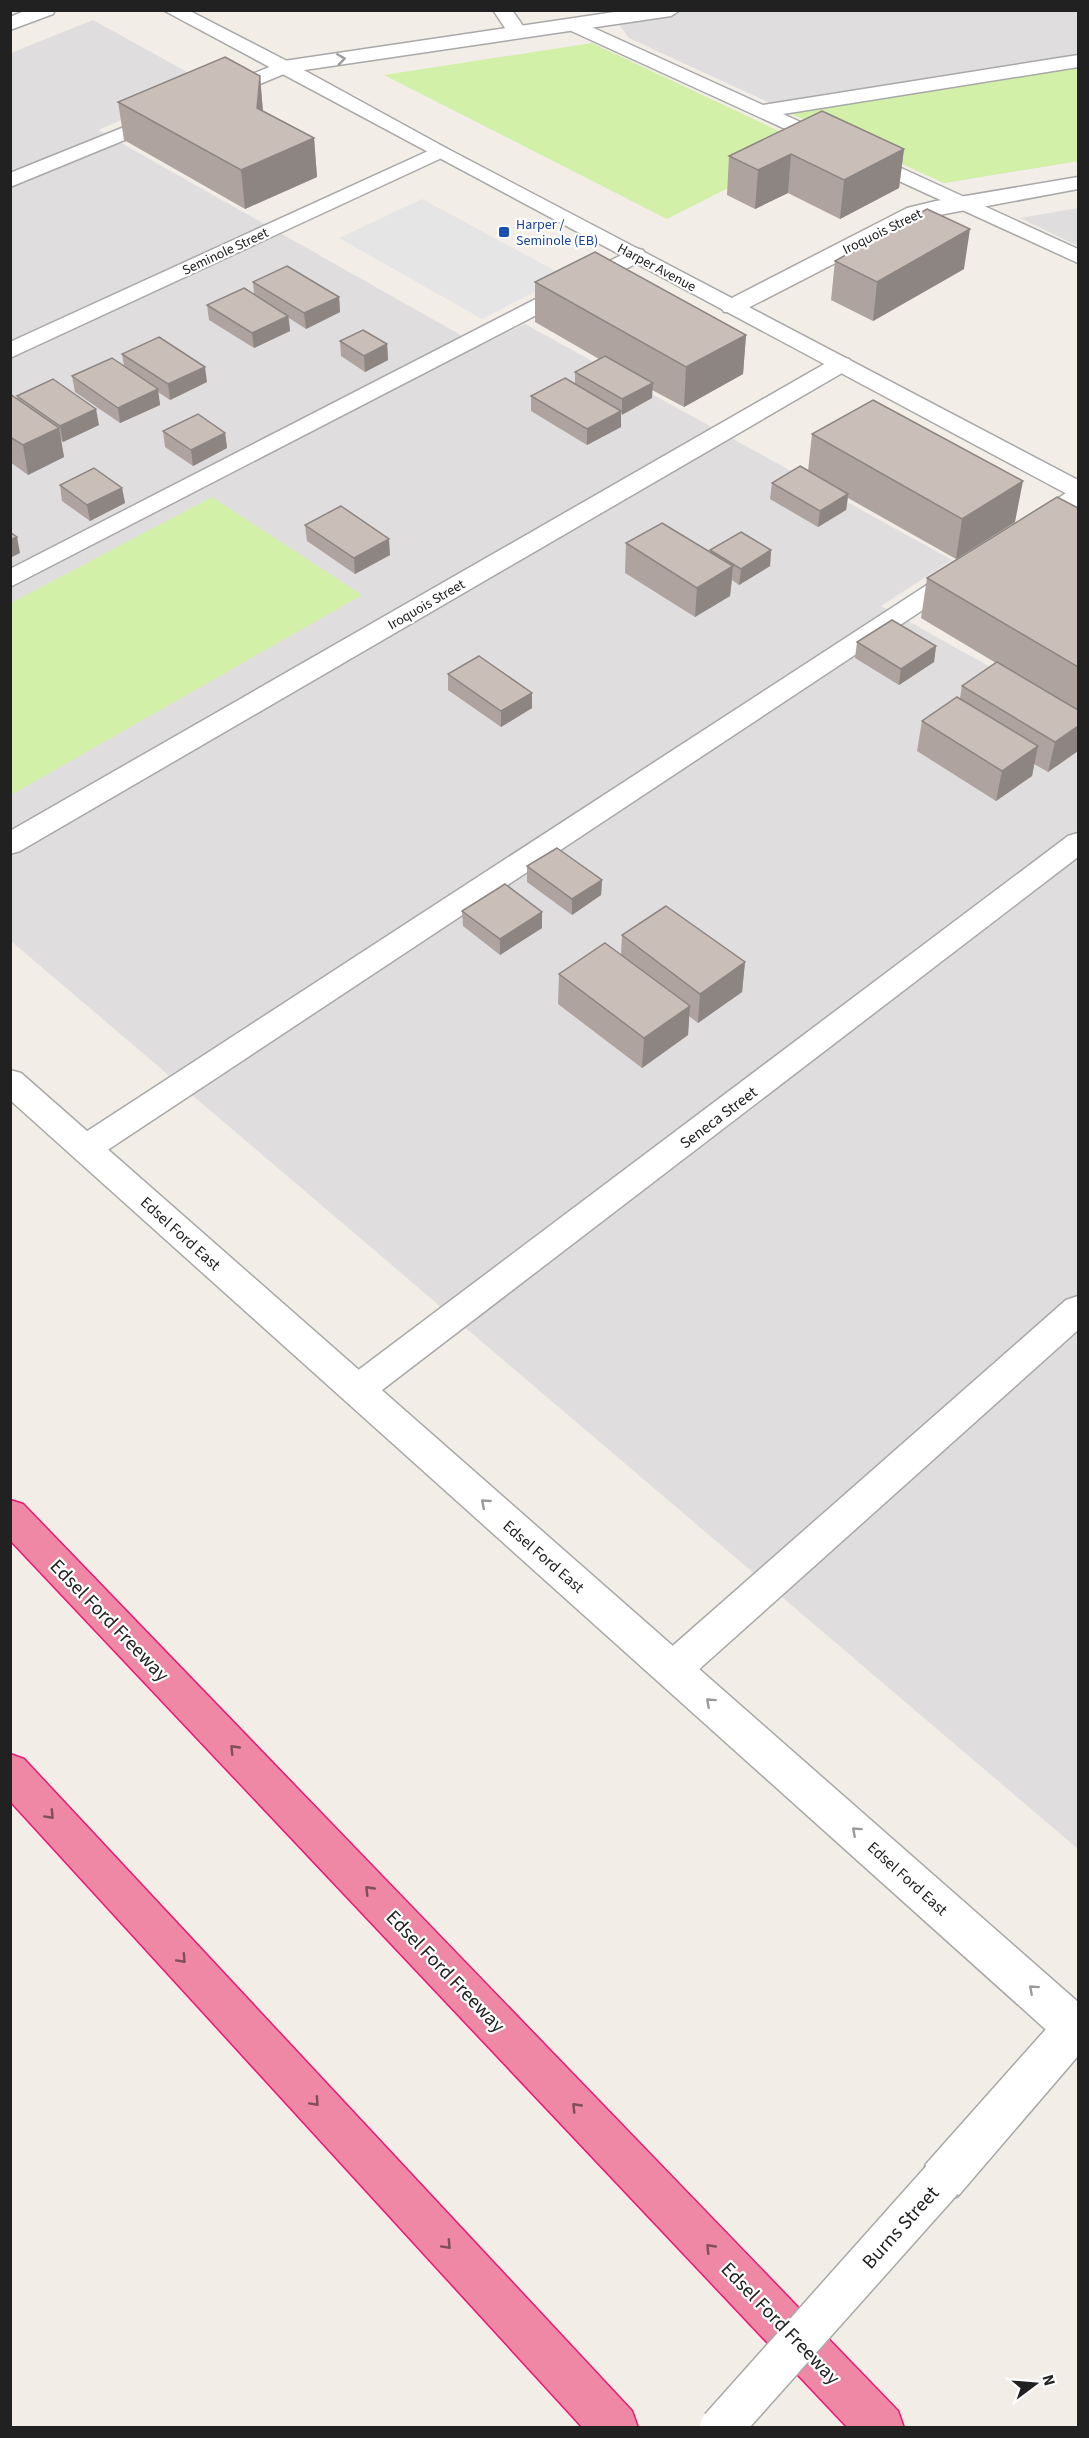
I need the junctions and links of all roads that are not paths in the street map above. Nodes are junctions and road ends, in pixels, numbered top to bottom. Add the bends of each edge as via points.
1 (46, 10) edge
2 (172, 10) edge
3 (502, 10) edge
4 (671, 10) edge
5 (10, 24) edge
6 (574, 25) junction
7 (518, 33) junction
8 (1078, 61) edge
9 (284, 67) junction
10 (761, 111) junction
11 (439, 152) junction
12 (10, 181) edge
13 (1078, 183) edge
14 (963, 202) junction
15 (635, 255) junction
16 (1078, 257) edge
17 (732, 306) junction
18 (10, 351) edge
19 (841, 364) junction
20 (1078, 490) edge
21 (1078, 496) edge
22 (10, 579) edge
23 (1078, 843) edge
24 (10, 844) edge
25 (10, 1081) edge
26 (86, 1148) junction
27 (1078, 1310) edge
28 (357, 1390) junction
29 (10, 1515) edge
30 (674, 1669) junction
31 (10, 1772) edge
32 (1078, 2028) edge
33 (615, 2427) edge
34 (721, 2427) edge
35 (881, 2427) edge

1 - 5 street
2 - 9 street, Harper Avenue
3 - 7 street
4 - 6 street
6 - 7 street
6 - 10 street
9 -> 7 street
8 - 10 street
9 - 11 street, Harper Avenue
9 - 12 street
10 - 14 street
11 - 15 street, Harper Avenue
11 - 18 street, Seminole Street
13 - 14 street, Iroquois Street
14 - 16 street
14 - 17 street, Iroquois Street via 915,213
15 - 17 street, Harper Avenue
15 - 22 street
17 - 19 street, Harper Avenue
19 - 20 street, Harper Avenue
19 - 24 street, Iroquois Street
21 - 26 street
23 - 28 street, Seneca Street
25 - 26 street, Edsel Ford East
26 - 28 street, Edsel Ford East
27 - 30 street
30 -> 28 street, Edsel Ford East
35 -> 29 highway, Edsel Ford Freeway
32 -> 30 street, Edsel Ford East
31 -> 33 highway
32 - 34 street, Burns Street, bridge

